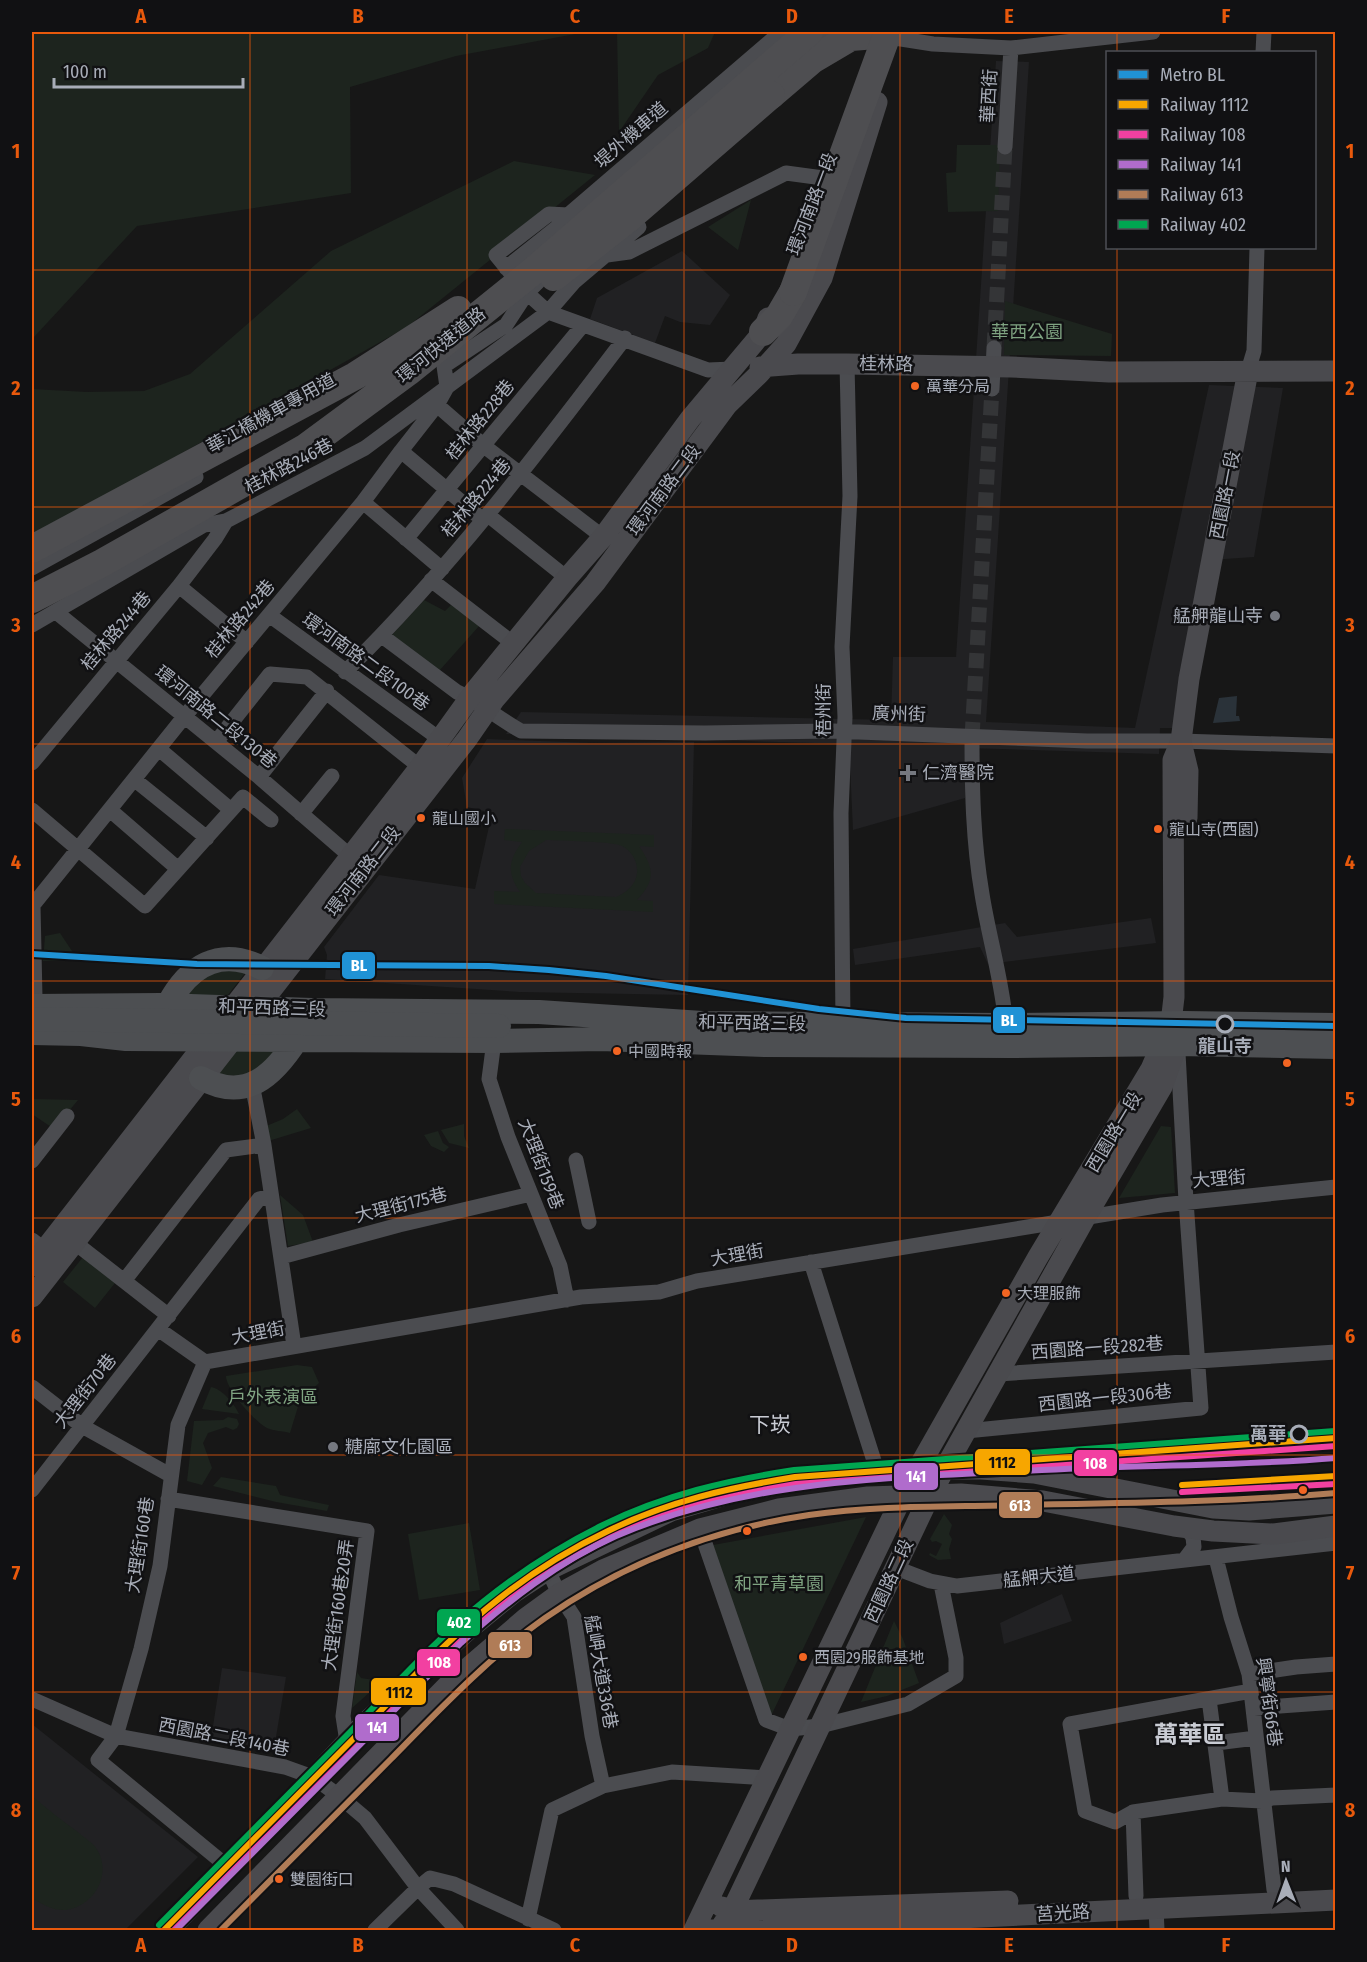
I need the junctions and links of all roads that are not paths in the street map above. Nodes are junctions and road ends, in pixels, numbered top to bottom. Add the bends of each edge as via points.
1 (781, 32) edge
2 (787, 32) edge
3 (809, 32) edge
4 (828, 32) edge
5 (1153, 32) edge
6 (1264, 32) edge
7 (888, 34) edge
8 (1011, 48) junction
9 (1263, 51) edge
10 (1005, 147) tunnel mouth
11 (823, 178) junction
12 (1257, 249) edge
13 (607, 255) junction
14 (506, 268) joint
15 (527, 293) junction
16 (548, 312) junction
17 (583, 325) junction
18 (763, 332) junction
19 (625, 338) junction
20 (994, 358) junction
21 (847, 363) junction
22 (767, 366) junction
23 (733, 369) junction
24 (1248, 371) junction
25 (1335, 371) edge
26 (447, 387) junction
27 (992, 389) tunnel mouth
28 (437, 405) junction
29 (484, 446) junction
30 (305, 448) junction
31 (402, 451) junction
32 (522, 475) junction
33 (448, 490) junction
34 (363, 502) junction
35 (485, 518) junction
36 (226, 521) junction
37 (603, 537) junction
38 (405, 539) junction
39 (32, 549) edge
40 (32, 568) edge
41 (436, 574) junction
42 (567, 578) junction
43 (178, 586) junction
44 (44, 605) edge
45 (269, 615) junction
46 (32, 625) edge
47 (382, 636) junction
48 (247, 642) junction
49 (514, 644) junction
50 (116, 661) junction
51 (345, 672) junction
52 (327, 691) junction
53 (479, 704) junction
54 (184, 717) junction
55 (844, 732) junction
56 (972, 737) junction
57 (441, 740) junction
58 (1181, 741) junction
59 (216, 742) junction
60 (1335, 746) edge
61 (159, 749) junction
62 (32, 763) edge
63 (420, 767) junction
64 (332, 776) dead end
65 (259, 777) junction
66 (135, 780) junction
67 (32, 810) edge
68 (110, 810) junction
69 (231, 810) junction
70 (301, 814) junction
71 (271, 820) dead end
72 (207, 838) junction
73 (78, 849) junction
74 (349, 855) junction
75 (177, 868) junction
76 (32, 905) edge
77 (262, 968) junction
78 (124, 1004) junction
79 (32, 1005) edge
80 (168, 1005) junction
81 (231, 1007) junction
82 (256, 1008) junction
83 (843, 1023) junction
84 (1006, 1025) junction
85 (1335, 1025) edge
86 (601, 1027) junction
87 (32, 1033) edge
88 (496, 1033) junction
89 (1174, 1033) junction
90 (207, 1038) junction
91 (232, 1038) junction
92 (126, 1039) junction
93 (297, 1039) junction
94 (32, 1044) edge
95 (869, 1045) junction
96 (1335, 1047) edge
97 (201, 1078) junction
98 (252, 1084) junction
99 (68, 1116) dead end
100 (264, 1144) junction
101 (576, 1160) dead end
102 (32, 1161) edge
103 (1335, 1187) edge
104 (531, 1194) junction
105 (271, 1197) junction
106 (1186, 1201) junction
107 (1085, 1218) junction
108 (589, 1222) dead end
109 (1060, 1222) junction
110 (74, 1242) junction
111 (36, 1252) edge
112 (281, 1257) junction
113 (811, 1262) junction
114 (124, 1281) junction
115 (32, 1297) edge
116 (567, 1300) junction
117 (169, 1316) junction
118 (158, 1329) junction
119 (294, 1346) junction
120 (1335, 1352) edge
121 (1197, 1361) junction
122 (205, 1362) junction
123 (998, 1374) junction
124 (32, 1387) edge
125 (82, 1426) junction
126 (966, 1431) junction
127 (944, 1469) junction
128 (880, 1471) junction
129 (170, 1475) junction
130 (910, 1483) junction
131 (32, 1490) edge
132 (930, 1495) junction
133 (168, 1499) junction
134 (1335, 1503) edge
135 (1335, 1526) edge
136 (1186, 1528) junction
137 (700, 1529) junction
138 (1335, 1543) edge
139 (1216, 1558) junction
140 (1185, 1559) junction
141 (896, 1568) junction
142 (548, 1570) junction
143 (941, 1584) junction
144 (559, 1594) junction
145 (1335, 1664) edge
146 (1249, 1674) junction
147 (1251, 1691) junction
148 (32, 1699) edge
149 (1209, 1699) junction
150 (1335, 1702) edge
151 (1254, 1708) junction
152 (820, 1726) junction
153 (790, 1729) junction
154 (116, 1736) junction
155 (1256, 1738) junction
156 (347, 1742) junction
157 (1216, 1743) junction
158 (313, 1777) junction
159 (767, 1778) junction
160 (603, 1786) junction
161 (1335, 1795) edge
162 (339, 1796) junction
163 (1222, 1799) junction
164 (1262, 1801) junction
165 (1133, 1812) junction
166 (228, 1867) junction
167 (1335, 1886) edge
168 (418, 1888) junction
169 (1274, 1890) junction
170 (1136, 1896) junction
171 (707, 1900) junction
172 (1335, 1900) edge
173 (1156, 1908) junction
174 (732, 1911) junction
175 (528, 1919) junction
176 (169, 1930) edge
177 (208, 1930) edge
178 (375, 1930) edge
179 (457, 1930) edge
180 (554, 1930) edge
181 (694, 1930) edge
182 (719, 1930) edge
183 (1157, 1930) edge

1 - 14 street, 堤外機車道 via 561,225
2 - 39 highway, 環河快速道路, bridge via 536,250 451,316 355,376
3 - 30 highway, 環河快速道路, bridge via 532,272 408,372
4 - 15 street
5 - 8 street
6 - 9 street
7 - 8 street via 933,44
7 - 11 street, 環河南路一段
7 - 13 street, 桂林路246巷 via 825,64
7 - 18 highway, bridge via 793,292 779,316
7 - 22 street, 環河南路一段 via 868,129 822,278 786,344
7 - 30 highway, bridge via 850,37 812,60 630,217 508,313 369,411
8 - 10 street, 華西街
11 - 13 street via 786,173 629,252
11 - 18 street, 環河南路一段
12 - 24 street, 西園路一段 via 1254,351
13 - 16 street, 桂林路246巷 via 574,282
14 - 15 street, 桂林路
15 - 16 street, 桂林路
15 - 26 street, 桂林路242巷 via 507,324 444,366
15 - 40 street, 華江橋機車專用道 via 488,303 383,373
16 - 17 street, 桂林路
16 - 26 street, 桂林路246巷
17 - 19 street, 桂林路
17 - 29 street, 桂林路228巷
18 - 23 street, 環河南路一段
19 - 23 street, 桂林路 via 708,370
19 - 32 street, 桂林路224巷
20 - 21 street, 桂林路
20 - 24 street, 桂林路 via 1109,372
20 - 27 street
21 - 22 street, 桂林路
21 - 55 street, 梧州街 via 850,496 843,636
22 - 23 street, 桂林路
22 - 53 street, 環河南路二段 via 726,405 595,583
23 - 37 street, 環河南路二段 via 690,419
24 - 25 street, 桂林路
24 - 58 street, 西園路一段
26 - 28 street, 桂林路242巷
26 - 36 street, 桂林路246巷 via 365,448
28 - 29 street
28 - 31 street, 桂林路242巷
29 - 32 street
29 - 33 street, 桂林路228巷
30 - 44 highway, 環河快速道路, bridge via 102,563
31 - 33 street
31 - 34 street, 桂林路242巷
32 - 35 street, 桂林路224巷
32 - 37 street
33 - 35 street
33 - 38 street, 桂林路228巷
34 - 38 street
34 - 45 street, 桂林路242巷
35 - 41 street, 桂林路224巷
35 - 42 street
36 - 43 street, 桂林路244巷
36 - 44 street, 桂林路246巷 via 204,525
37 - 42 street, 環河南路二段
38 - 41 street
41 - 47 street, 桂林路224巷
41 - 49 street
42 - 49 street, 環河南路二段
43 - 48 street
43 - 50 street, 桂林路244巷
44 - 46 street, 桂林路246巷
44 - 50 street, 環河南路二段130巷
45 - 48 street, 桂林路242巷
45 - 51 street, 環河南路二段100巷
47 - 51 street, 桂林路224巷
47 - 53 street, 廣州街
48 - 54 street, 桂林路242巷
49 - 53 street, 環河南路二段
50 - 54 street, 環河南路二段130巷
50 - 62 street, 桂林路244巷
51 - 57 street, 環河南路二段100巷
52 - 59 street via 307,677 270,674
52 - 63 street
52 - 65 street
53 - 55 street, 廣州街 via 521,731
53 - 57 street, 環河南路二段
53 - 82 street, 環河南路二段 via 467,739
54 - 59 street, 環河南路二段130巷
54 - 61 street, 桂林路242巷
55 - 56 street, 廣州街
55 - 83 street, 梧州街
56 - 58 street, 廣州街
56 - 84 street via 976,858 1003,991
57 - 63 street, 環河南路二段
58 - 60 street, 廣州街
58 - 89 street, 西園路一段 via 1188,771
59 - 65 street, 環河南路二段130巷
61 - 66 street, 桂林路242巷
61 - 69 street
63 - 74 street, 環河南路二段
64 - 70 street
65 - 70 street, 環河南路二段130巷
66 - 68 street, 桂林路242巷
66 - 72 street
67 - 73 street
68 - 73 street, 桂林路242巷
68 - 75 street
69 - 71 street via 243,797
69 - 72 street
70 - 74 street, 環河南路二段130巷
72 - 75 street
73 - 75 street via 145,906
73 - 76 street, 桂林路242巷
74 - 77 street, 環河南路二段
76 - 79 street, 桂林路242巷
77 - 80 main road via 233,959 204,965 182,982
77 - 81 street, 環河南路二段
78 - 79 main road, 和平西路三段
78 - 79 street, 和平西路三段 via 102,998
78 - 80 main road, 和平西路三段
79 - 88 main road, 和平西路三段, bridge
80 - 81 main road, 和平西路三段
81 - 82 main road, 和平西路三段
81 - 90 street, 環河南路二段
82 - 86 main road, 和平西路三段 via 539,1012
82 - 91 street, 環河南路二段
83 - 84 main road, 和平西路三段
83 - 86 main road, 和平西路三段
83 - 95 street
84 - 89 main road, 和平西路三段
85 - 89 main road, 和平西路三段
86 - 88 main road, 和平西路三段 via 563,1022
86 - 95 main road, 和平西路三段 via 765,1045
87 - 92 main road, 和平西路三段
88 - 93 main road, 和平西路三段
88 - 104 street, 大理街159巷 via 489,1079
89 - 95 main road, 和平西路三段
89 - 96 main road, 和平西路三段
89 - 106 street, 西園路一段
89 - 107 street, 西園路一段 via 1162,1087
89 - 109 street, 西園路一段
90 - 91 main road, 和平西路三段
90 - 92 main road, 和平西路三段
90 - 111 street, 環河南路二段
91 - 93 main road, 和平西路三段
91 - 97 street, 環河南路二段
92 - 94 street, 和平西路三段 via 105,1044
93 - 98 main road via 278,1067
97 - 98 main road via 215,1086
97 - 110 street, 環河南路二段
98 - 100 street
99 - 102 street
100 - 105 street
100 - 114 street via 226,1150
101 - 108 street
103 - 106 street, 大理街
104 - 112 street, 大理街175巷
104 - 116 street, 大理街159巷 via 560,1266
105 - 112 street
105 - 117 street, 大理街70巷 via 259,1199
106 - 107 street, 大理街
106 - 121 street, 西園路一段
107 - 109 street, 大理街
107 - 123 street, 西園路一段
109 - 113 street, 大理街
109 - 130 street, 西園路一段
110 - 114 street
110 - 115 street, 環河南路二段
112 - 119 street
113 - 116 street, 大理街 via 697,1281 659,1292
113 - 128 street
114 - 117 street
116 - 119 street, 大理街
117 - 118 street, 大理街70巷
118 - 122 street
118 - 125 street, 大理街70巷
119 - 122 street, 大理街
120 - 121 street, 西園路一段282巷
121 - 123 street, 西園路一段282巷
121 - 126 street, 西園路一段306巷 via 1201,1408
122 - 129 street, 大理街160巷 via 178,1425
123 - 126 street, 西園路一段
124 - 125 street
125 - 129 street
125 - 131 street, 大理街70巷
126 - 127 street, 西園路一段
127 - 130 street
127 - 132 street, 西園路二段
127 - 134 street via 1034,1473 1213,1508 1250,1510
128 - 130 street
128 - 142 street via 785,1483 671,1511
129 - 133 street, 大理街160巷
130 - 132 street
130 - 137 street via 868,1497 779,1509
130 - 153 street, 西園路二段
132 - 136 street via 970,1494 1043,1501
132 - 141 street, 西園路二段
133 - 154 street, 大理街160巷 via 160,1566
133 - 156 street, 大理街160巷20弄 via 367,1531 343,1716
135 - 136 street via 1274,1534
136 - 140 street via 1194,1547
137 - 144 street via 610,1567
137 - 153 street via 766,1720
138 - 139 street, 艋舺大道
139 - 140 street, 艋舺大道
139 - 146 street, 興寧街66巷
140 - 143 street, 艋舺大道 via 957,1586
141 - 143 street, 艋舺大道
141 - 152 street, 西園路二段
142 - 144 street, 艋岬大道336巷
142 - 156 street via 469,1629
143 - 152 street via 956,1676 908,1704
144 - 160 street, 艋岬大道336巷 via 574,1617
144 - 162 street via 448,1685
145 - 146 street
146 - 147 street, 興寧街66巷
147 - 149 street
147 - 151 street, 興寧街66巷
148 - 154 street, 西園路二段140巷
149 - 157 street
149 - 165 street via 1070,1724 1085,1811 1115,1822
150 - 151 street
151 - 155 street, 興寧街66巷
152 - 153 street
152 - 174 street, 西園路二段
153 - 159 street, 西園路二段
154 - 158 street, 西園路二段140巷 via 285,1767
154 - 166 street via 98,1760
155 - 157 street
155 - 164 street, 興寧街66巷
156 - 158 street
157 - 163 street
158 - 162 street, 西園路二段140巷
158 - 166 street
159 - 160 street via 672,1772
159 - 171 street, 西園路二段
160 - 175 street via 552,1810
161 - 164 street
162 - 168 street, 西園路二段140巷 via 365,1818
162 - 177 street
163 - 164 street
163 - 165 street
164 - 169 street, 興寧街66巷
165 - 170 street
166 - 176 street
167 - 169 street, 莒光路
168 - 175 street via 430,1878 454,1884
168 - 178 street
168 - 179 street, 西園路二段140巷
169 - 170 street, 莒光路
170 - 174 street, 莒光路
171 - 174 street
171 - 181 street, 西園路二段
172 - 173 street, 莒光路
173 - 182 street, 莒光路
173 - 183 street
174 - 182 street, 西園路二段
175 - 180 street
181 - 182 street, 莒光路

